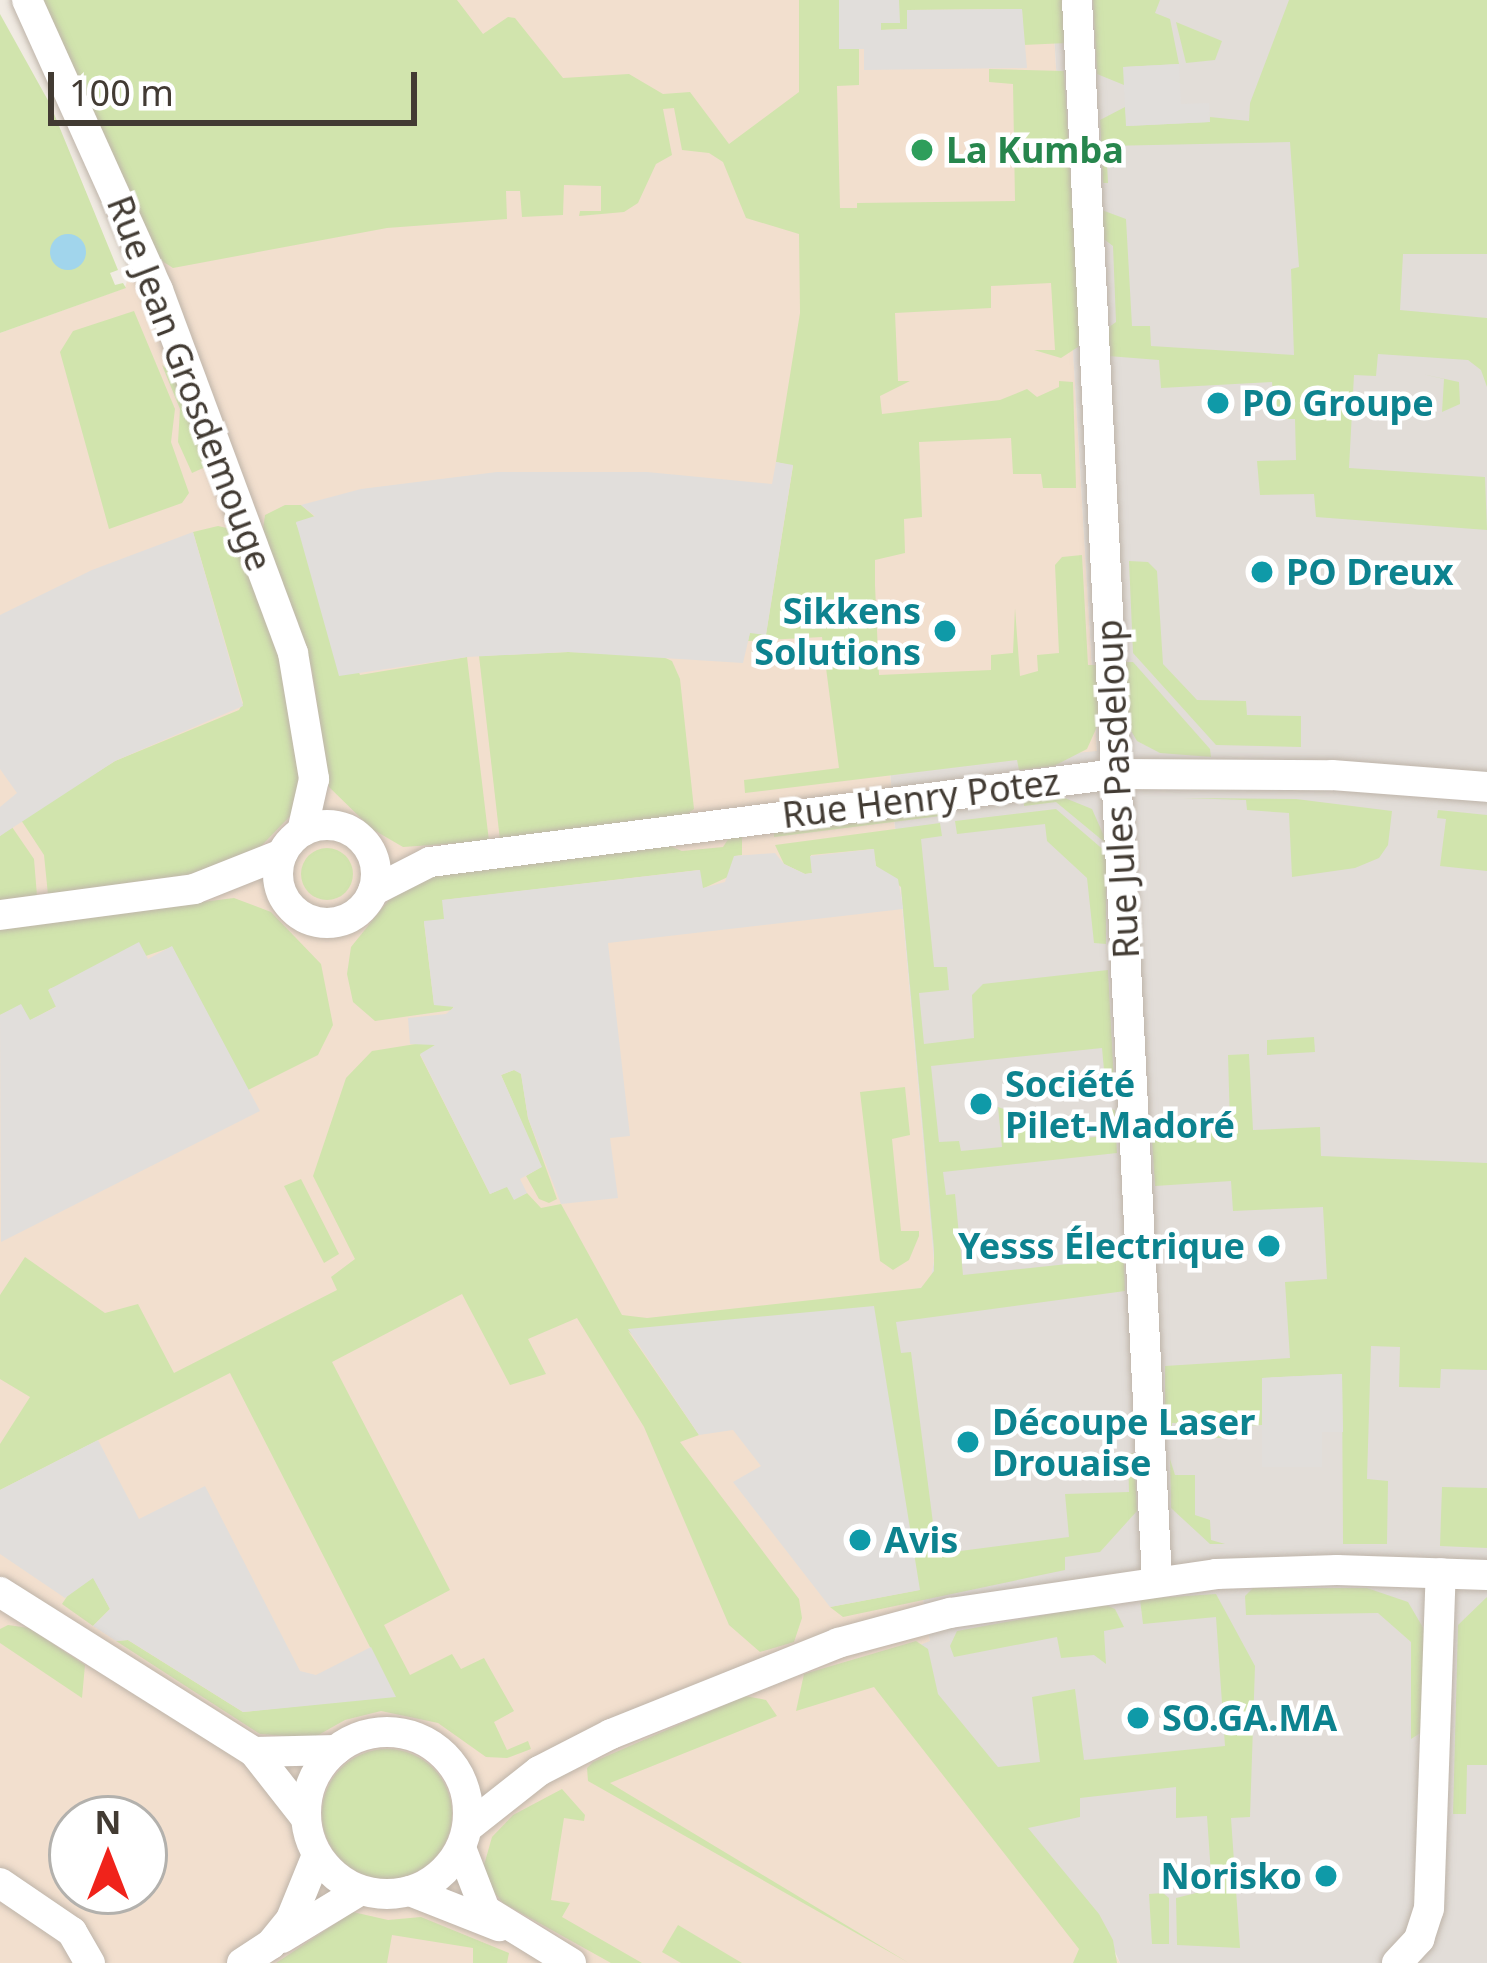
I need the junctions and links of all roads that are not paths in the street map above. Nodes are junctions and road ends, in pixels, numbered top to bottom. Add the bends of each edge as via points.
1 (27, 0) edge
2 (1077, 0) edge
3 (1116, 774) junction
4 (314, 779) junction
5 (1487, 788) edge
6 (355, 836) junction
7 (292, 843) junction
8 (430, 862) junction
9 (194, 889) junction
10 (373, 891) junction
11 (287, 904) junction
12 (0, 915) edge
13 (1441, 1574) junction
14 (1487, 1575) edge
15 (1157, 1579) junction
16 (0, 1592) edge
17 (336, 1750) junction
18 (254, 1753) junction
19 (456, 1770) junction
20 (539, 1771) junction
21 (305, 1816) junction
22 (464, 1838) junction
23 (317, 1856) junction
24 (0, 1883) edge
25 (361, 1890) junction
26 (410, 1892) junction
27 (515, 1932) junction
28 (271, 1944) junction
29 (90, 1963) edge
30 (242, 1963) edge
31 (571, 1963) edge
32 (1397, 1963) edge

1 - 4 street, Rue Jean Grosdemouge via 158,290 242,505 293,653
2 - 3 street, Rue Jules Pasdeloup
3 - 5 street, Rue Henry Potez via 1332,775
3 - 8 street, Rue Henry Potez
3 - 15 street, Rue Jules Pasdeloup
4 - 6 street
4 - 7 street
6 - 7 street via 318,826
6 - 8 street
6 - 10 street via 374,860
7 - 9 street
7 - 11 street via 278,880
8 - 10 street
9 - 11 street
9 - 12 street
10 - 11 street via 361,910 328,923
13 - 14 street
13 - 15 street
13 - 32 street via 1429,1909 1419,1939
15 - 20 street via 997,1604 838,1643 708,1692
16 - 18 street
17 - 18 street
17 - 19 street via 360,1736 401,1733 438,1750
17 - 21 street via 313,1779
18 - 21 street
19 - 20 street via 494,1778
19 - 22 street via 467,1797
20 - 22 street
21 - 23 street
22 - 26 street via 440,1875
22 - 27 street via 479,1901
23 - 25 street
23 - 28 street via 298,1909
24 - 29 street via 72,1931
25 - 26 street
25 - 28 street
26 - 27 street
27 - 31 street
28 - 30 street

